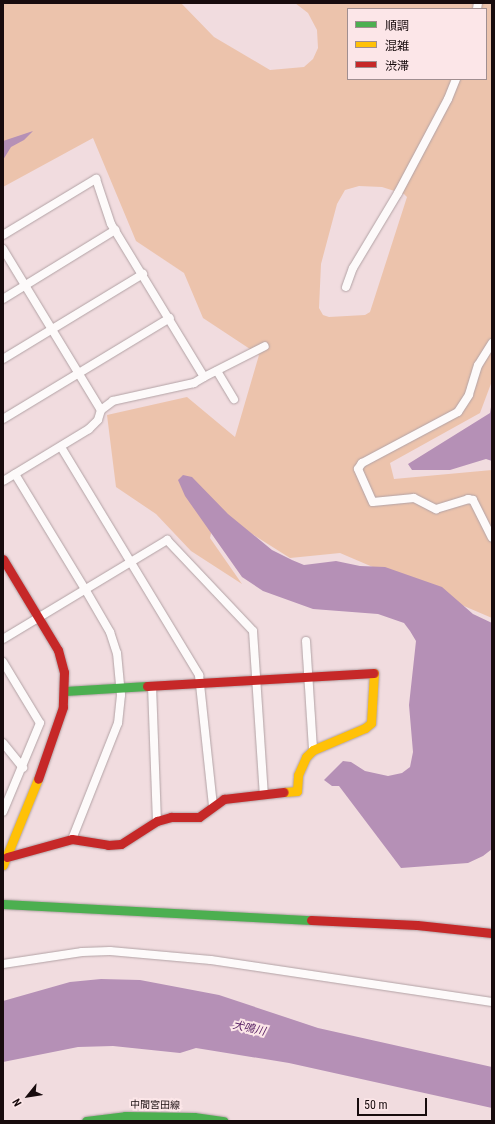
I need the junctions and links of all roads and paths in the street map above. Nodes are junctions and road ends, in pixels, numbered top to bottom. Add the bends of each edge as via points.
1 (456, 80) edge
2 (115, 230) junction
3 (3, 235) edge
4 (3, 249) edge
5 (143, 274) junction
6 (25, 286) junction
7 (346, 287) dead end
8 (3, 299) edge
9 (170, 318) junction
10 (52, 330) junction
11 (492, 343) edge
12 (265, 346) dead end
13 (3, 359) edge
14 (217, 371) junction
15 (79, 374) junction
16 (204, 377) junction
17 (234, 399) dead end
18 (101, 410) junction
19 (3, 419) edge
20 (61, 447) junction
21 (15, 474) junction
22 (3, 482) edge
23 (492, 538) edge
24 (3, 559) edge
25 (130, 561) junction
26 (86, 589) junction
27 (38, 616) junction
28 (3, 639) edge
29 (306, 641) dead end
30 (3, 662) edge
31 (308, 677) junction
32 (255, 680) junction
33 (201, 682) junction
34 (152, 686) junction
35 (121, 688) junction
36 (65, 691) junction
37 (3, 743) edge
38 (313, 750) junction
39 (23, 768) junction
40 (264, 794) junction
41 (213, 805) junction
42 (3, 812) edge
43 (157, 821) junction
44 (72, 839) junction
45 (5, 861) edge
46 (3, 904) edge
47 (492, 933) edge
48 (3, 964) edge
49 (492, 1002) edge
50 (86, 1121) edge
51 (224, 1121) edge

1 - 7 street via 445,106 398,193 353,268
2 - 3 street via 96,178
2 - 5 street
2 - 6 street
4 - 6 street
5 - 9 street
5 - 10 street
6 - 8 street
6 - 10 street
9 - 15 street
9 - 16 street
10 - 13 street
10 - 15 street
11 - 23 street via 478,365 469,395 458,412 362,463 358,470 373,502 414,498 436,509 468,499 473,500
12 - 14 street
14 - 16 street
14 - 17 street
15 - 18 street
15 - 19 street
16 - 18 street via 194,383 113,401
18 - 20 street via 98,420
20 - 21 street
20 - 25 street
21 - 22 street
21 - 26 street
24 - 27 street
25 - 26 street
25 - 32 street via 167,540 250,625 253,631
25 - 33 street via 199,674
26 - 27 street
26 - 35 street via 110,632 117,653
27 - 28 street
27 - 36 street via 58,650 64,672
29 - 31 street
30 - 39 street via 40,723
31 - 32 street
31 - 38 street
31 - 38 street via 374,674 371,723 365,728
32 - 33 street
32 - 40 street
33 - 34 street
33 - 41 street via 210,796
34 - 35 street
34 - 43 street
35 - 36 street
35 - 44 street via 118,723
36 - 45 street via 63,708 41,772
37 - 39 street
38 - 40 street via 306,757 298,775 297,791
39 - 42 street
40 - 41 street via 224,799
41 - 43 street via 199,817 171,817
43 - 44 street via 121,844 108,845
44 - 45 street
46 - 47 street via 417,925
48 - 49 street via 82,952 110,951 211,960
50 - 51 street, 中間宮田線 via 125,1116 194,1117

